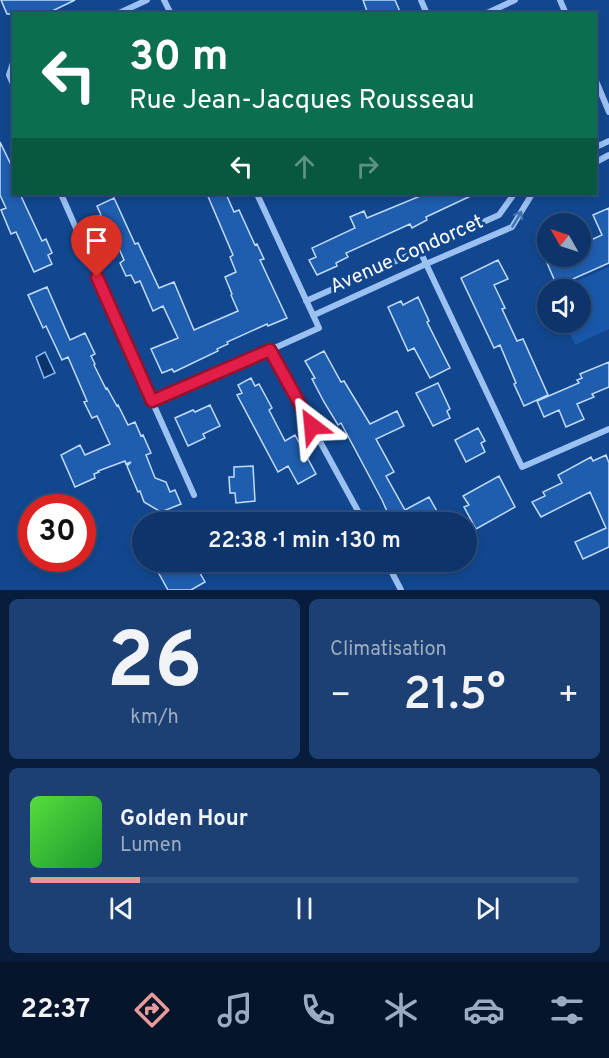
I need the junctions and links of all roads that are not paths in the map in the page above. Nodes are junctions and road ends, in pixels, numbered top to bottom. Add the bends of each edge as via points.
1 (147, 0) edge
2 (515, 0) edge
3 (121, 12) edge
4 (489, 12) edge
5 (12, 66) edge
6 (12, 82) edge
7 (597, 83) edge
8 (609, 112) edge
9 (61, 195) edge
10 (257, 195) edge
11 (513, 195) edge
12 (531, 195) edge
13 (420, 251) junction
14 (426, 264) junction
15 (306, 301) junction
16 (314, 315) junction
17 (270, 350) junction
18 (152, 401) junction
19 (609, 429) edge
20 (194, 495) dead end
21 (359, 512) edge
22 (392, 572) edge
23 (401, 590) edge

1 - 3 street
2 - 4 street
5 - 6 street
7 - 8 street
9 - 18 street
10 - 15 street
11 - 13 street, Avenue Condorcet via 499,215
14 -> 12 street, Avenue Condorcet via 512,227
13 - 14 street
13 - 15 street, Avenue Condorcet
14 - 16 street, Avenue Condorcet
14 - 19 street via 522,467
15 - 16 street
16 - 17 street via 319,328
17 - 18 street
17 - 21 street
18 - 20 street
22 - 23 street

